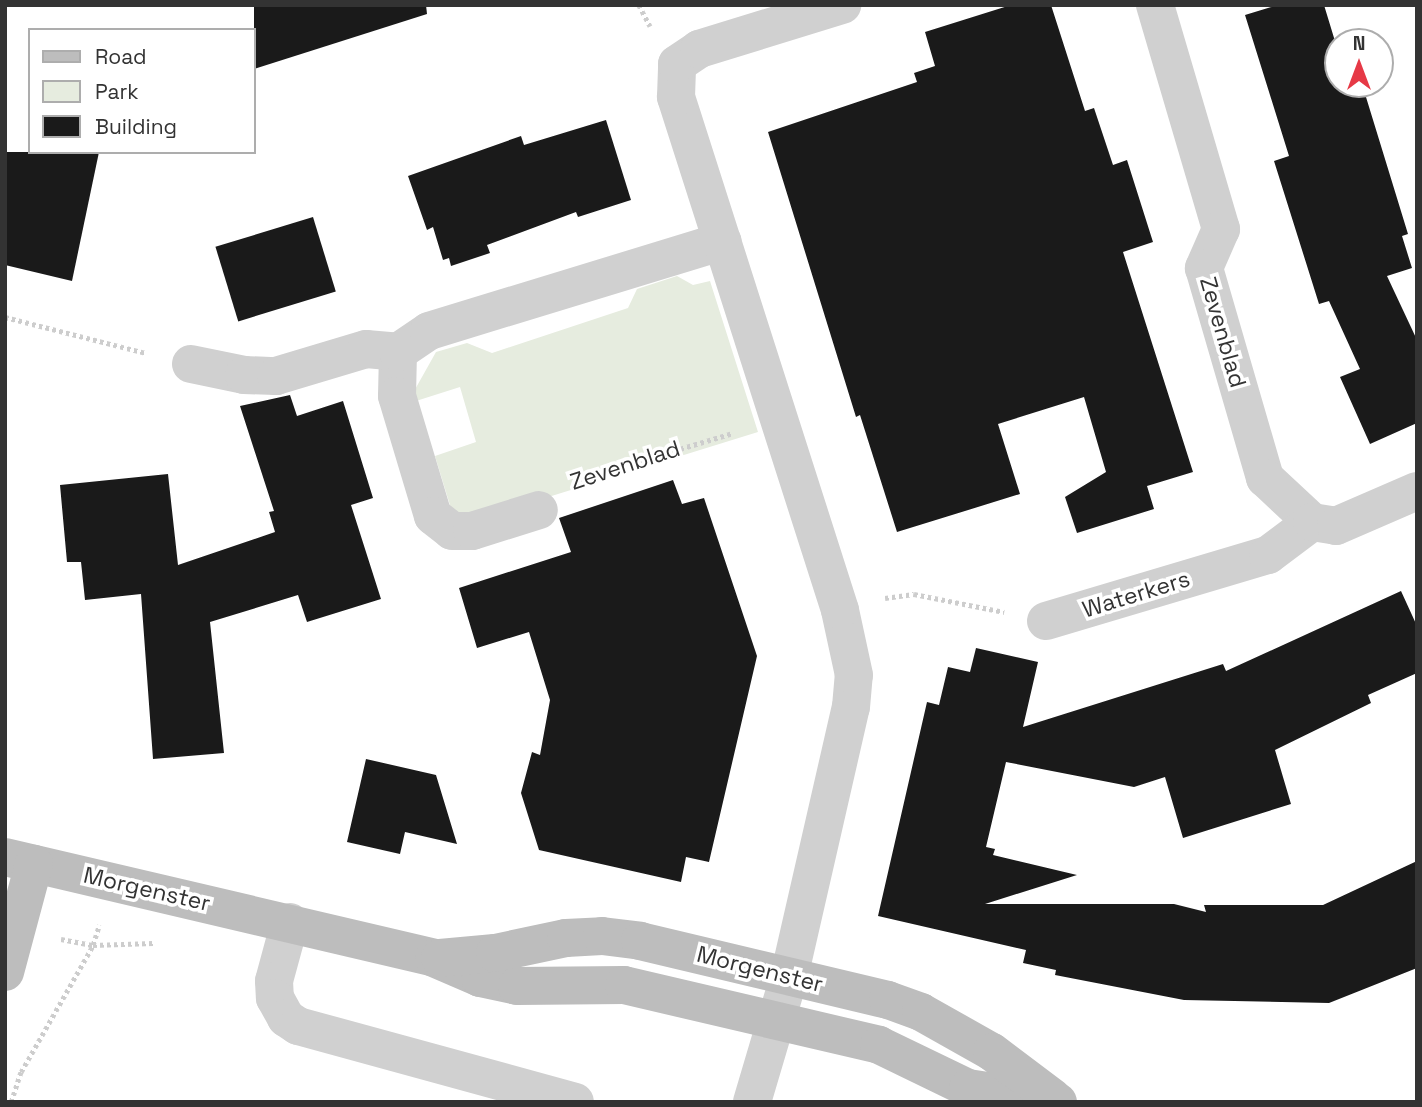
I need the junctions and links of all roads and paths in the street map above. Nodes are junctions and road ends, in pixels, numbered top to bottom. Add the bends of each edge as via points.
1 (842, 5) edge
2 (1155, 5) edge
3 (723, 241) junction
4 (5, 317) edge
5 (398, 352) junction
6 (191, 364) joint
7 (781, 436) junction
8 (1417, 491) edge
9 (539, 510) joint
10 (1312, 522) junction
11 (840, 610) junction
12 (1045, 621) joint
13 (20, 860) edge
14 (112, 881) junction
15 (290, 922) junction
16 (434, 958) junction
17 (5, 972) edge
18 (789, 977) junction
19 (773, 1020) junction
20 (11, 1102) edge
21 (575, 1102) edge
22 (752, 1102) edge
23 (1058, 1102) edge

1 - 3 street via 699,49 677,64 676,97
2 - 10 street, Zevenblad via 1221,229 1204,268 1265,478
3 - 5 street via 429,331
3 - 7 street
4 - 6 path
5 - 6 street via 366,349 276,376 244,376
5 - 9 street via 397,396 433,516 452,531 472,531
7 - 9 path, Zevenblad via 739,449 732,431 555,487
7 - 11 street
8 - 10 street via 1336,526
10 - 12 street, Waterkers via 1268,555
11 - 12 path via 914,594
11 - 18 street via 854,675 851,707
13 - 14 street, Morgenster
13 - 17 street
14 - 15 street, Morgenster
14 - 20 path via 93,945 20,1072
15 - 16 street, Morgenster
15 - 21 street via 274,981 275,998 286,1018 298,1026
16 - 18 street, Morgenster via 602,936
16 - 19 street, Morgenster via 480,978 517,986 624,985
18 - 19 street
18 - 23 street, Morgenster via 921,1012 992,1052
19 - 22 street, Morgenster
19 - 23 street, Morgenster via 879,1045 968,1088

